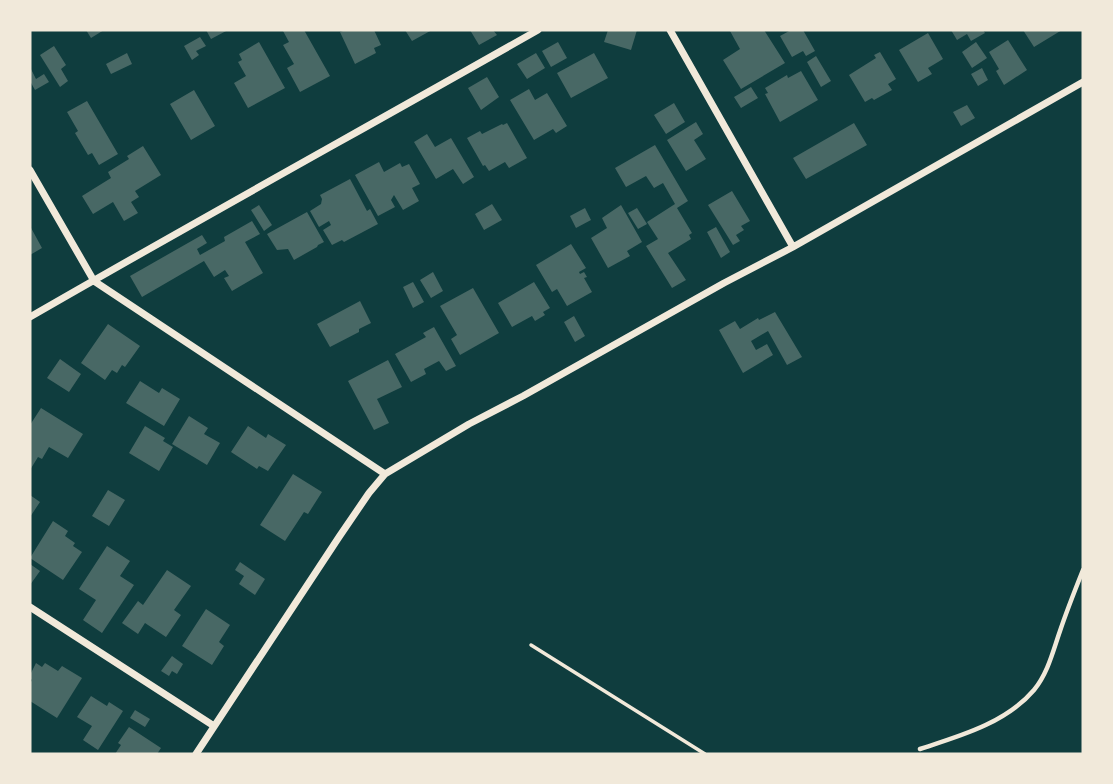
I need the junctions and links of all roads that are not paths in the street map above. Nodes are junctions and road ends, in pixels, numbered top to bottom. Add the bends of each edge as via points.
1 (538, 30) edge
2 (670, 30) edge
3 (1083, 82) edge
4 (30, 170) edge
5 (793, 247) junction
6 (94, 281) junction
7 (30, 317) edge
8 (385, 474) junction
9 (1083, 570) edge
10 (30, 607) edge
11 (214, 726) junction
12 (920, 748) dead end
13 (196, 754) edge

1 - 6 street
2 - 5 street
3 - 5 street
4 - 6 street
5 - 8 street
6 - 7 street
6 - 8 street
8 - 11 street
9 - 12 lane via 1035,688 1018,706 989,723
10 - 11 street
11 - 13 street

